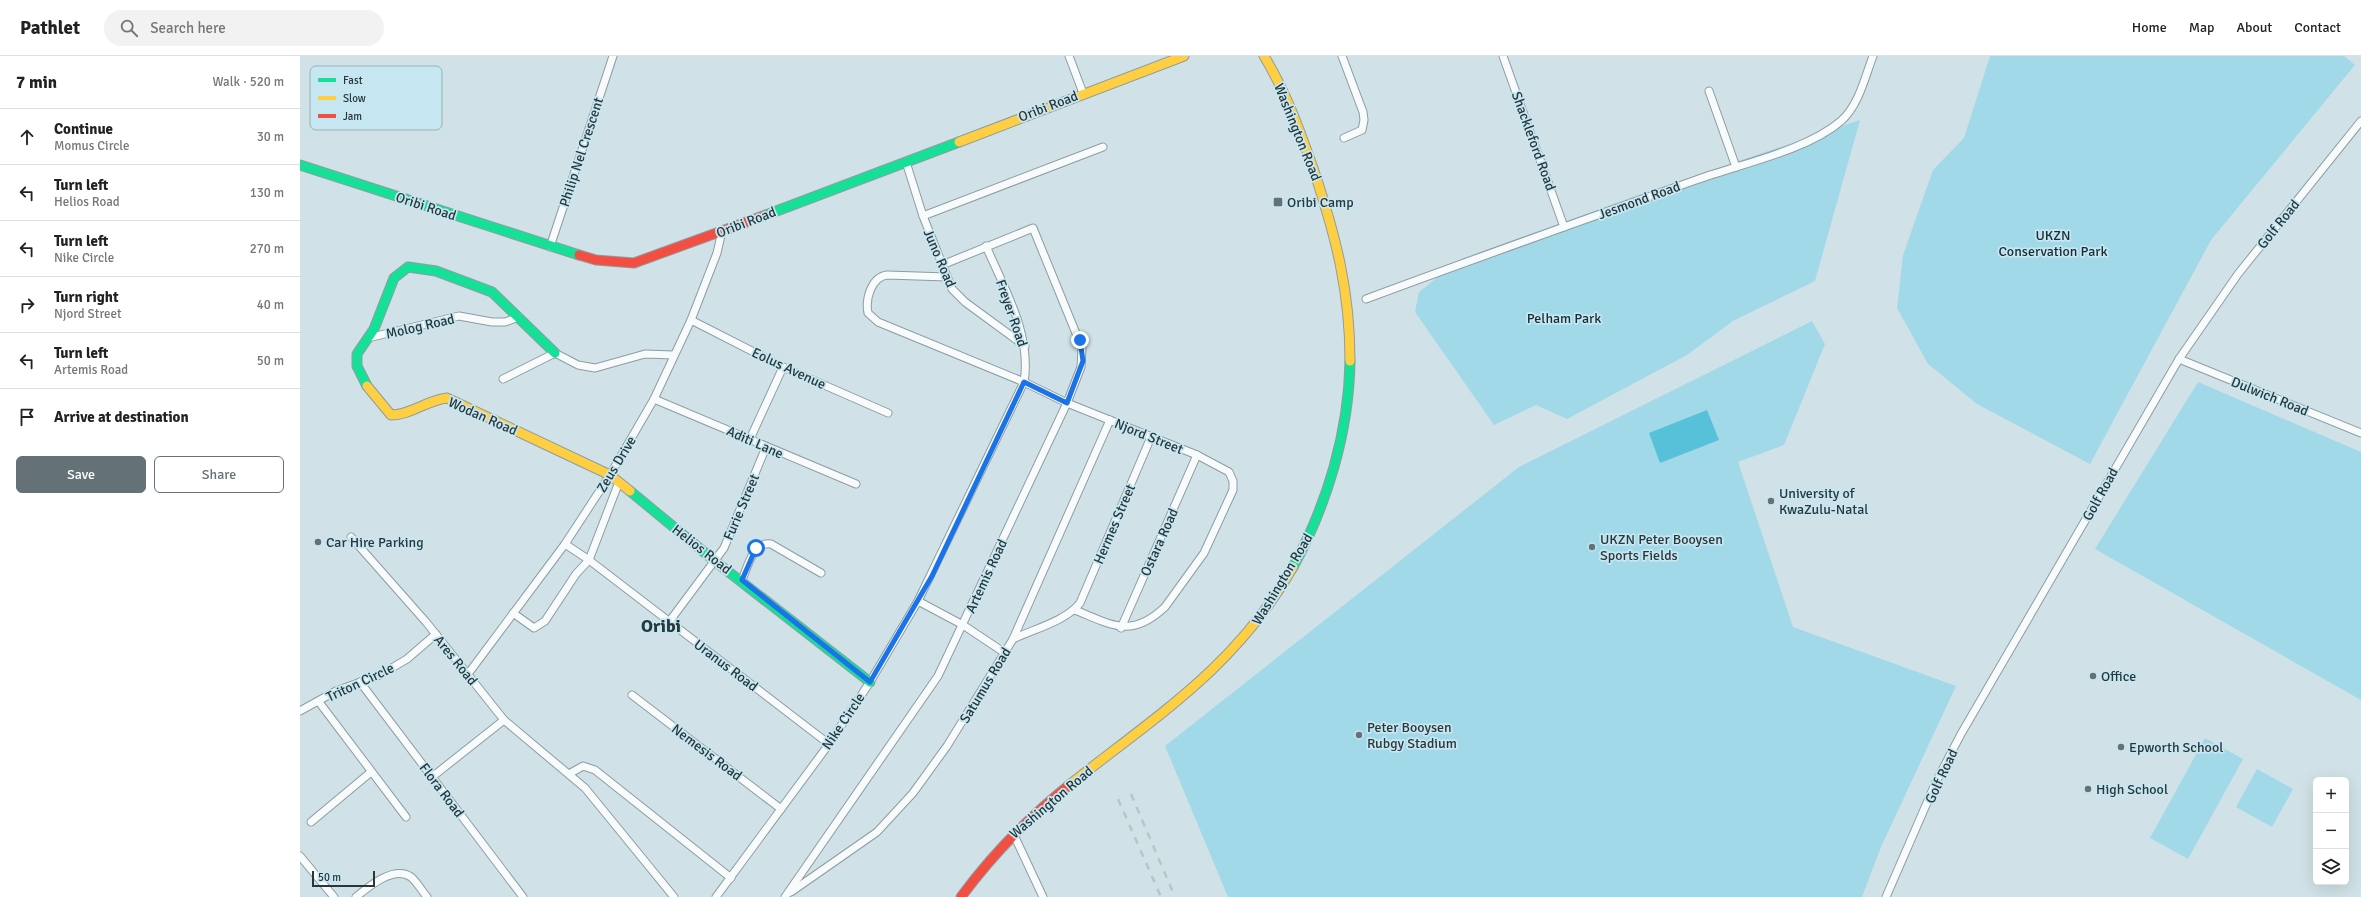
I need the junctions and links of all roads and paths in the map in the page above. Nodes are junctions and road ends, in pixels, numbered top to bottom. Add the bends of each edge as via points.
1 (613, 56) edge
2 (1068, 56) edge
3 (1184, 56) edge
4 (1342, 56) edge
5 (1503, 56) edge
6 (1872, 56) edge
7 (1268, 58) edge
8 (1709, 91) dead end
9 (1083, 93) junction
10 (2361, 121) edge
11 (1344, 138) dead end
12 (1103, 147) dead end
13 (906, 162) junction
14 (300, 165) edge
15 (1736, 167) junction
16 (923, 216) junction
17 (1564, 227) junction
18 (722, 231) junction
19 (986, 246) junction
20 (550, 247) junction
21 (942, 265) junction
22 (947, 277) junction
23 (1366, 299) dead end
24 (520, 317) junction
25 (691, 320) junction
26 (368, 338) junction
27 (1025, 346) junction
28 (555, 353) junction
29 (673, 355) junction
30 (2179, 358) junction
31 (784, 367) junction
32 (503, 379) dead end
33 (1024, 382) junction
34 (654, 399) junction
35 (1067, 403) junction
36 (888, 413) dead end
37 (1110, 420) junction
38 (2361, 433) edge
39 (1151, 437) junction
40 (750, 439) junction
41 (766, 447) junction
42 (1196, 456) junction
43 (610, 475) junction
44 (619, 482) junction
45 (856, 484) dead end
46 (351, 537) dead end
47 (565, 544) junction
48 (589, 560) junction
49 (716, 562) junction
50 (821, 573) dead end
51 (742, 580) junction
52 (918, 601) junction
53 (1075, 610) junction
54 (513, 613) junction
55 (670, 622) junction
56 (963, 625) junction
57 (1122, 628) junction
58 (436, 634) junction
59 (1013, 639) junction
60 (1005, 653) junction
61 (468, 674) junction
62 (360, 682) junction
63 (870, 682) junction
64 (632, 696) dead end
65 (319, 702) junction
66 (300, 711) edge
67 (504, 720) junction
68 (829, 744) junction
69 (371, 772) junction
70 (569, 774) junction
71 (432, 777) junction
72 (781, 809) junction
73 (406, 817) dead end
74 (311, 822) dead end
75 (1013, 833) junction
76 (300, 856) edge
77 (731, 878) junction
78 (720, 896) edge
79 (786, 896) edge
80 (334, 897) edge
81 (356, 897) edge
82 (427, 897) edge
83 (523, 897) edge
84 (674, 897) edge
85 (961, 897) edge
86 (1043, 897) edge
87 (1886, 897) edge

1 - 20 street, Philip Nel Crescent
2 - 9 street
3 - 9 street, Oribi Road
4 - 11 street via 1364,120 1362,130
5 - 17 street, Shackleford Road
6 - 15 street, Jesmond Road via 1852,108 1842,120 1829,130 1803,143
7 - 75 street, Washington Road via 1293,113 1324,200 1339,253 1347,295 1350,324 1347,390 1341,436 1325,495 1315,523 1293,566 1260,617 1238,645 1205,677
8 - 15 street
9 - 13 street, Oribi Road
10 - 30 street, Golf Road via 2238,274
12 - 16 street
13 - 16 street, Juno Road
13 - 18 street, Oribi Road
14 - 20 street, Oribi Road
15 - 17 street, Jesmond Road
16 - 21 street, Juno Road
17 - 23 street, Jesmond Road
18 - 20 street, Oribi Road via 665,254 634,263 596,260
18 - 25 street, Zeus Drive via 717,252
19 - 21 street
19 - 27 street, Freyer Road via 1013,308
19 - 35 street, Artemis Road via 1033,228 1082,348 1083,361
21 - 22 street, Juno Road
22 - 27 street, Juno Road via 957,295
22 - 33 street, Njord Street via 887,274 879,276 874,281 867,302 868,313 872,319
24 - 26 street, Molog Road via 505,322 492,322 459,316
24 - 26 street, Wodan Road via 499,296 482,286 410,266 395,276
24 - 28 street, Wodan Road
25 - 29 street, Zeus Drive
25 - 31 street, Eolus Avenue
26 - 43 street, Wodan Road via 357,352 358,365 380,405 391,415 400,414 436,399 447,398
27 - 33 street, Freyer Road
28 - 29 street, Wodan Road via 578,365 595,368 644,354
28 - 32 street
29 - 34 street, Zeus Drive
30 - 38 street, Dulwich Road
30 - 87 street, Golf Road via 1961,734 1936,782
31 - 36 street, Eolus Avenue
31 - 40 street
33 - 35 street, Njord Street
33 - 52 street, Nike Circle
34 - 40 street, Aditi Lane
34 - 43 street, Zeus Drive
35 - 37 street, Njord Street
35 - 56 street, Artemis Road
37 - 39 street, Njord Street
37 - 59 street, Satumus Road
39 - 42 street, Njord Street
39 - 53 street, Hermes Street via 1085,595
40 - 41 street, Aditi Lane
41 - 45 street, Aditi Lane
41 - 49 street, Furie Street via 731,533
42 - 57 street, Ostara Road
42 - 57 street, Njord Street via 1229,472 1233,490 1204,553 1165,607 1147,620
43 - 44 street, Helios Road
43 - 47 street, Zeus Drive
44 - 48 street
44 - 49 street, Helios Road
46 - 58 street, Ares Road
47 - 48 street, Uranus Road
47 - 54 street, Zeus Drive
48 - 54 street via 538,627 532,627
48 - 55 street, Uranus Road
49 - 51 street, Helios Road
49 - 55 street, Furie Street
50 - 51 street via 766,543 756,548
51 - 63 street, Helios Road
52 - 56 street
52 - 63 street, Nike Circle
53 - 57 street
53 - 59 street
54 - 61 street, Zeus Drive
55 - 68 street, Uranus Road
56 - 60 street
56 - 79 street, Artemis Road via 925,695
58 - 61 street, Ares Road
58 - 62 street, Triton Circle via 407,658
59 - 60 street, Satumus Road
60 - 79 street, Satumus Road via 967,717 913,793 877,832
61 - 67 street, Ares Road
62 - 65 street, Triton Circle via 336,691
62 - 71 street, Flora Road
63 - 68 street, Nike Circle
64 - 72 street, Nemesis Road
65 - 66 street, Triton Circle
65 - 69 street
67 - 70 street, Ares Road
67 - 71 street
68 - 72 street, Nike Circle
69 - 73 street
69 - 74 street
70 - 77 street via 583,766 596,770
70 - 84 street, Ares Road via 598,804
71 - 83 street, Flora Road
72 - 77 street, Nike Circle
75 - 85 street, Washington Road via 994,853
75 - 86 street
76 - 80 street
77 - 78 street, Nike Circle
81 - 82 street via 386,877 398,874 411,877

